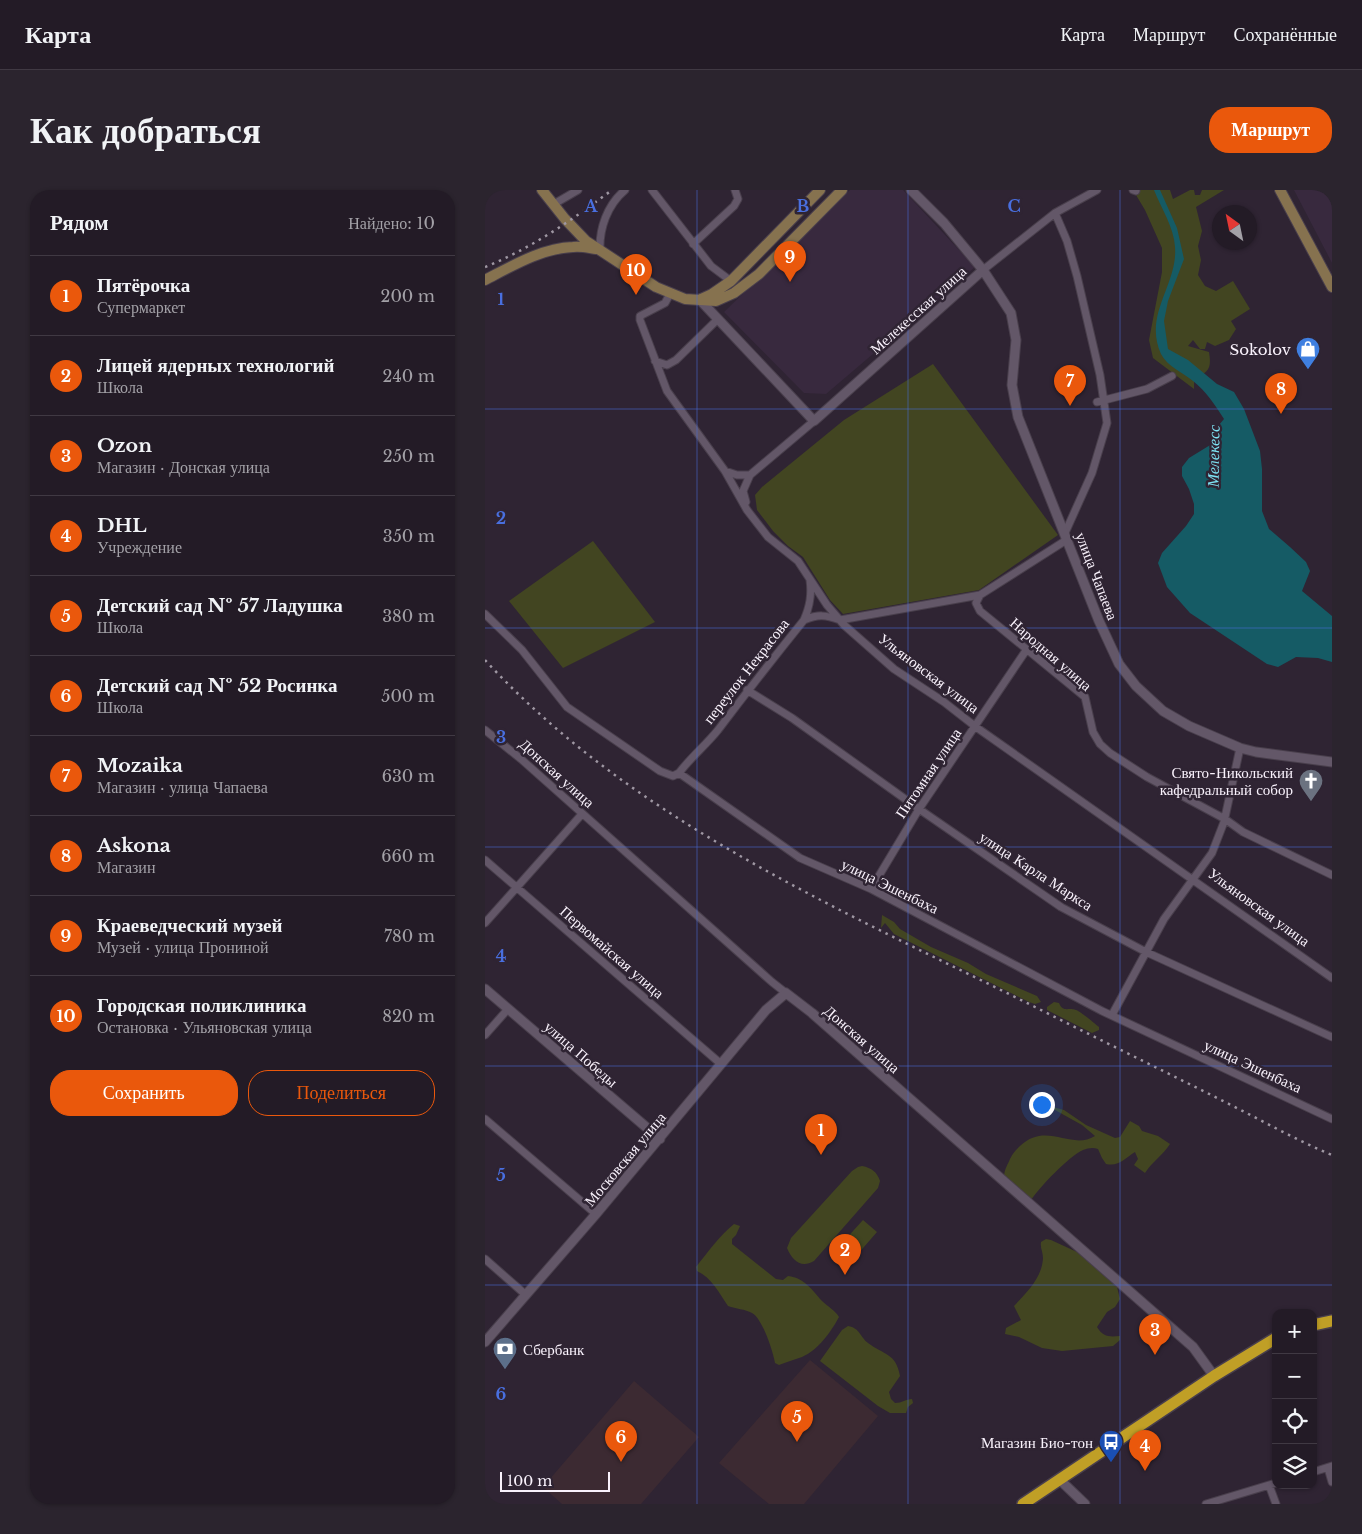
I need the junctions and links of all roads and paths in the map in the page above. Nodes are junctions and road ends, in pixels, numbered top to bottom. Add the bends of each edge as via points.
1 (542, 190) edge
2 (578, 190) edge
3 (625, 190) edge
4 (652, 190) edge
5 (735, 190) edge
6 (819, 190) edge
7 (842, 190) edge
8 (911, 190) edge
9 (1097, 190) edge
10 (1280, 190) edge
11 (554, 204) junction
12 (1055, 213) junction
13 (693, 244) junction
14 (598, 250) junction
15 (983, 270) junction
16 (485, 280) edge
17 (731, 281) junction
18 (1332, 287) edge
19 (670, 294) junction
20 (700, 300) junction
21 (718, 319) junction
22 (655, 362) junction
23 (667, 365) junction
24 (1172, 376) dead end
25 (662, 378) junction
26 (1101, 401) junction
27 (814, 421) junction
28 (725, 471) junction
29 (751, 475) junction
30 (747, 510) junction
31 (1067, 536) junction
32 (809, 577) junction
33 (980, 595) junction
34 (485, 614) edge
35 (804, 620) junction
36 (840, 620) junction
37 (1027, 649) junction
38 (747, 690) junction
39 (975, 727) junction
40 (485, 730) edge
41 (1240, 748) junction
42 (1332, 762) edge
43 (679, 773) junction
44 (919, 809) junction
45 (582, 814) junction
46 (1225, 819) junction
47 (485, 860) edge
48 (1332, 875) edge
49 (1194, 879) junction
50 (516, 887) junction
51 (871, 889) junction
52 (485, 924) edge
53 (1146, 952) junction
54 (1332, 978) edge
55 (485, 990) edge
56 (786, 993) junction
57 (508, 1009) junction
58 (1112, 1015) junction
59 (485, 1035) edge
60 (1332, 1037) edge
61 (721, 1064) junction
62 (485, 1119) edge
63 (1332, 1119) edge
64 (660, 1139) junction
65 (596, 1214) junction
66 (485, 1259) edge
67 (526, 1295) junction
68 (1332, 1321) edge
69 (1317, 1324) edge
70 (1272, 1340) edge
71 (485, 1342) edge
72 (1214, 1376) junction
73 (1330, 1467) edge
74 (1317, 1471) edge
75 (1060, 1480) junction
76 (1332, 1482) edge
77 (1272, 1484) edge
78 (1273, 1489) edge
79 (1210, 1503) edge
80 (1023, 1504) edge
81 (1085, 1504) edge
82 (1276, 1504) edge

1 - 11 main road
2 - 11 street
3 - 14 street via 601,228
4 - 13 street
5 - 13 street via 737,199 734,206
6 - 17 main road
7 - 20 main road via 753,279 717,301
8 - 15 street, Мелекесская улица
9 - 12 street
10 - 18 main road
11 - 14 main road via 576,232
12 - 15 street
12 - 26 street via 1077,276 1100,374
13 - 17 street via 711,266
14 - 16 main road via 573,247 548,252
14 - 19 main road
15 - 27 street, Мелекесская улица
15 - 31 street, улица Чапаева via 1011,313 1016,340 1012,385 1018,417
17 - 20 main road
19 - 20 main road
19 - 22 street, Ульяновская улица via 665,303 640,316
20 - 21 street
21 - 23 street
21 - 27 street
22 - 23 street
22 - 25 street, Ульяновская улица
23 - 25 street
24 - 26 street via 1147,389
25 - 28 street, Ульяновская улица via 667,392
26 - 31 street via 1107,423
27 - 29 street, Мелекесская улица
28 - 29 street
28 - 30 street, Ульяновская улица
29 - 30 street via 743,491
30 - 32 street, Ульяновская улица via 768,537 798,561
31 - 33 street
31 - 41 street, улица Чапаева via 1099,621 1119,664 1136,686 1163,711
32 - 35 street, переулок Некрасова via 812,594
32 - 36 street, Ульяновская улица
33 - 36 street
33 - 37 street, Народная улица via 976,603 981,611
34 - 43 street, улица Эшенбаха via 522,650 567,707 661,771 673,776
35 - 36 street via 816,615
35 - 38 street, переулок Некрасова
36 - 39 street, Ульяновская улица via 894,670 944,702
37 - 39 street, Питомная улица
37 - 46 street, Народная улица via 1085,697 1093,732 1110,753
38 - 43 street, переулок Некрасова via 716,732
38 - 44 street, улица Карла Маркса via 792,718
39 - 44 street, Питомная улица
39 - 49 street, Ульяновская улица
40 - 45 street, Донская улица
41 - 42 street, улица Чапаева
41 - 46 street
43 - 51 street, улица Эшенбаха via 800,858
44 - 51 street, Питомная улица
44 - 53 street, улица Карла Маркса via 1061,907
45 - 50 street
45 - 56 street, Донская улица
46 - 48 street, Народная улица via 1243,832
46 - 49 street via 1212,853
47 - 50 street, Первомайская улица
49 - 53 street via 1164,920
49 - 54 street, Ульяновская улица
50 - 52 street
50 - 61 street, Первомайская улица
51 - 58 street, улица Эшенбаха
53 - 58 street
53 - 60 street, улица Карла Маркса
55 - 57 street, улица Победы
56 - 61 street, Московская улица via 766,1010
56 - 72 street, Донская улица via 1193,1347
57 - 59 street
57 - 64 street, улица Победы
58 - 63 street, улица Эшенбаха
61 - 64 street, Московская улица
62 - 65 street
64 - 65 street, Московская улица
65 - 67 street, Московская улица
66 - 67 street
67 - 71 street, Московская улица
68 - 69 highway
70 - 72 highway
72 - 75 highway
73 - 74 street
73 - 76 street
75 - 80 highway
75 - 81 street
77 - 79 street
78 - 82 street

